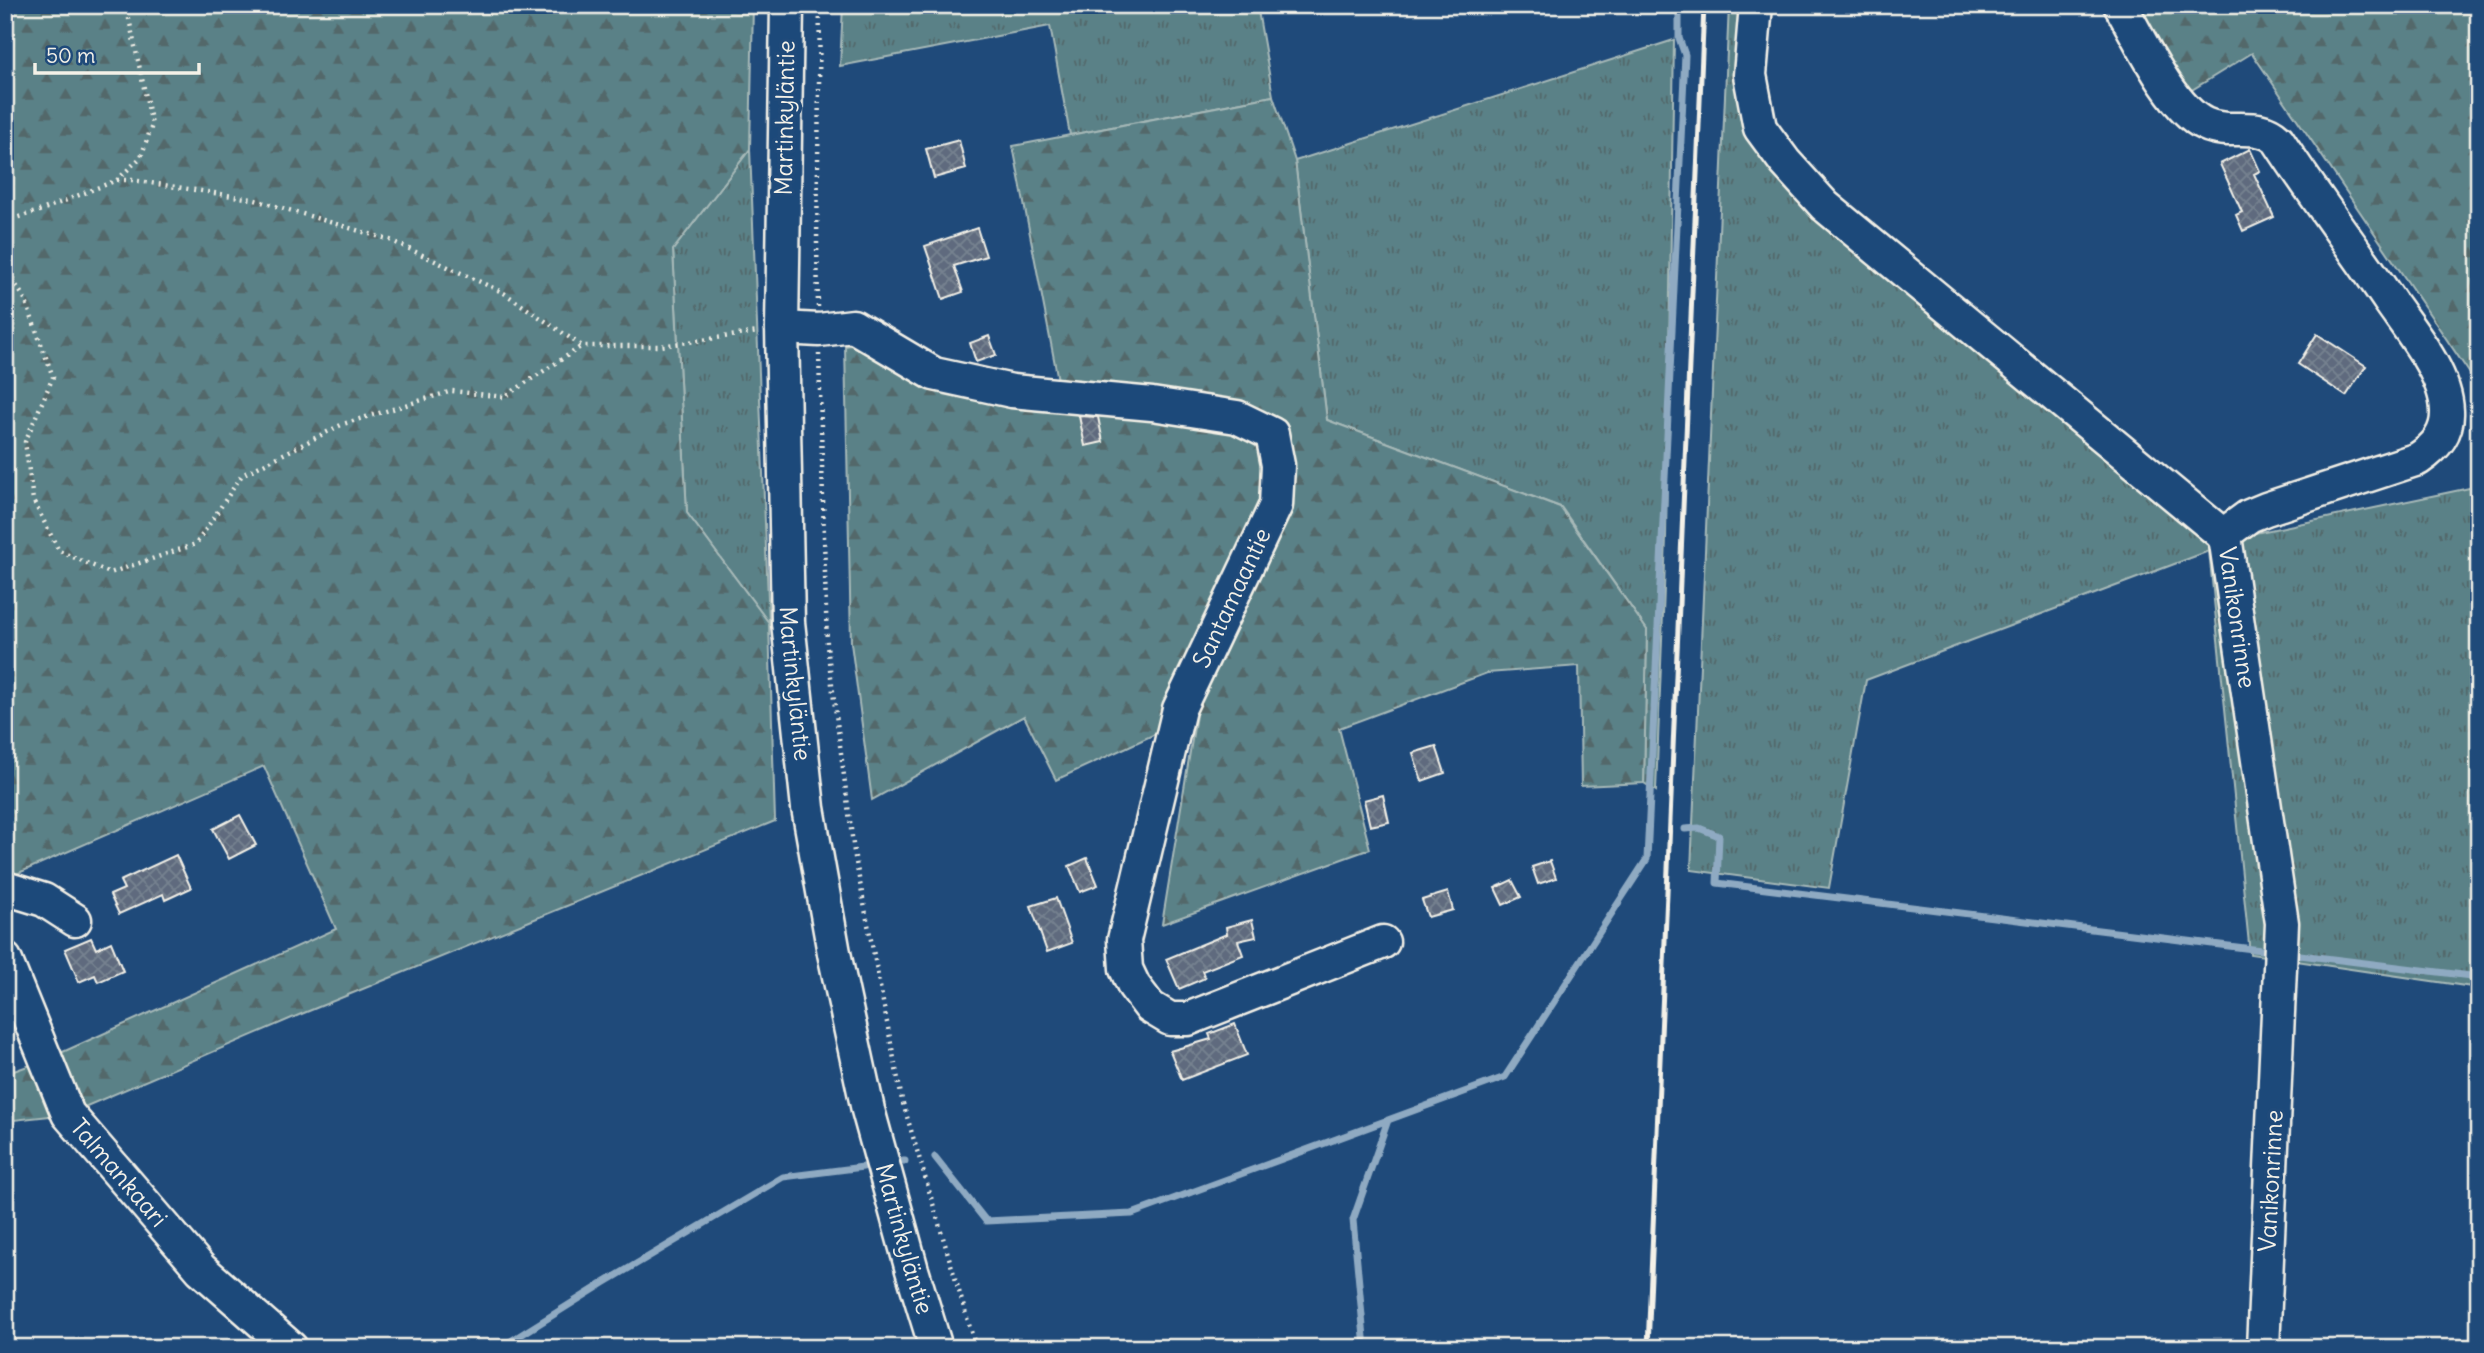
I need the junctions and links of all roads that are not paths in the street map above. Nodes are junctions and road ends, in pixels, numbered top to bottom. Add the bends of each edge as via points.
1 (787, 5) edge
2 (1756, 5) edge
3 (2120, 5) edge
4 (782, 328) junction
5 (2223, 535) junction
6 (5, 888) edge
7 (75, 920) dead end
8 (1383, 942) dead end
9 (5, 959) edge
10 (291, 1348) edge
11 (936, 1348) edge
12 (2263, 1348) edge

1 - 4 street, Martinkyläntie
2 - 5 street via 1751,75 1755,102 1760,128 1785,162 1825,206
3 - 5 street, Vanikonrinne via 2188,113 2206,125 2256,128 2278,141 2419,344 2446,398 2446,428 2436,445 2418,459 2266,509
4 - 8 street, Santamaantie via 853,326 934,374 1012,391 1237,417 1272,434 1279,465 1276,505 1179,709 1124,940 1126,970 1150,1007 1170,1018 1188,1018
4 - 11 street, Martinkyläntie via 788,622 808,808 868,1110
5 - 12 street, Vanikonrinne via 2282,923
6 - 7 street via 44,900
9 - 10 street, Talmankaari via 68,1114 201,1269

